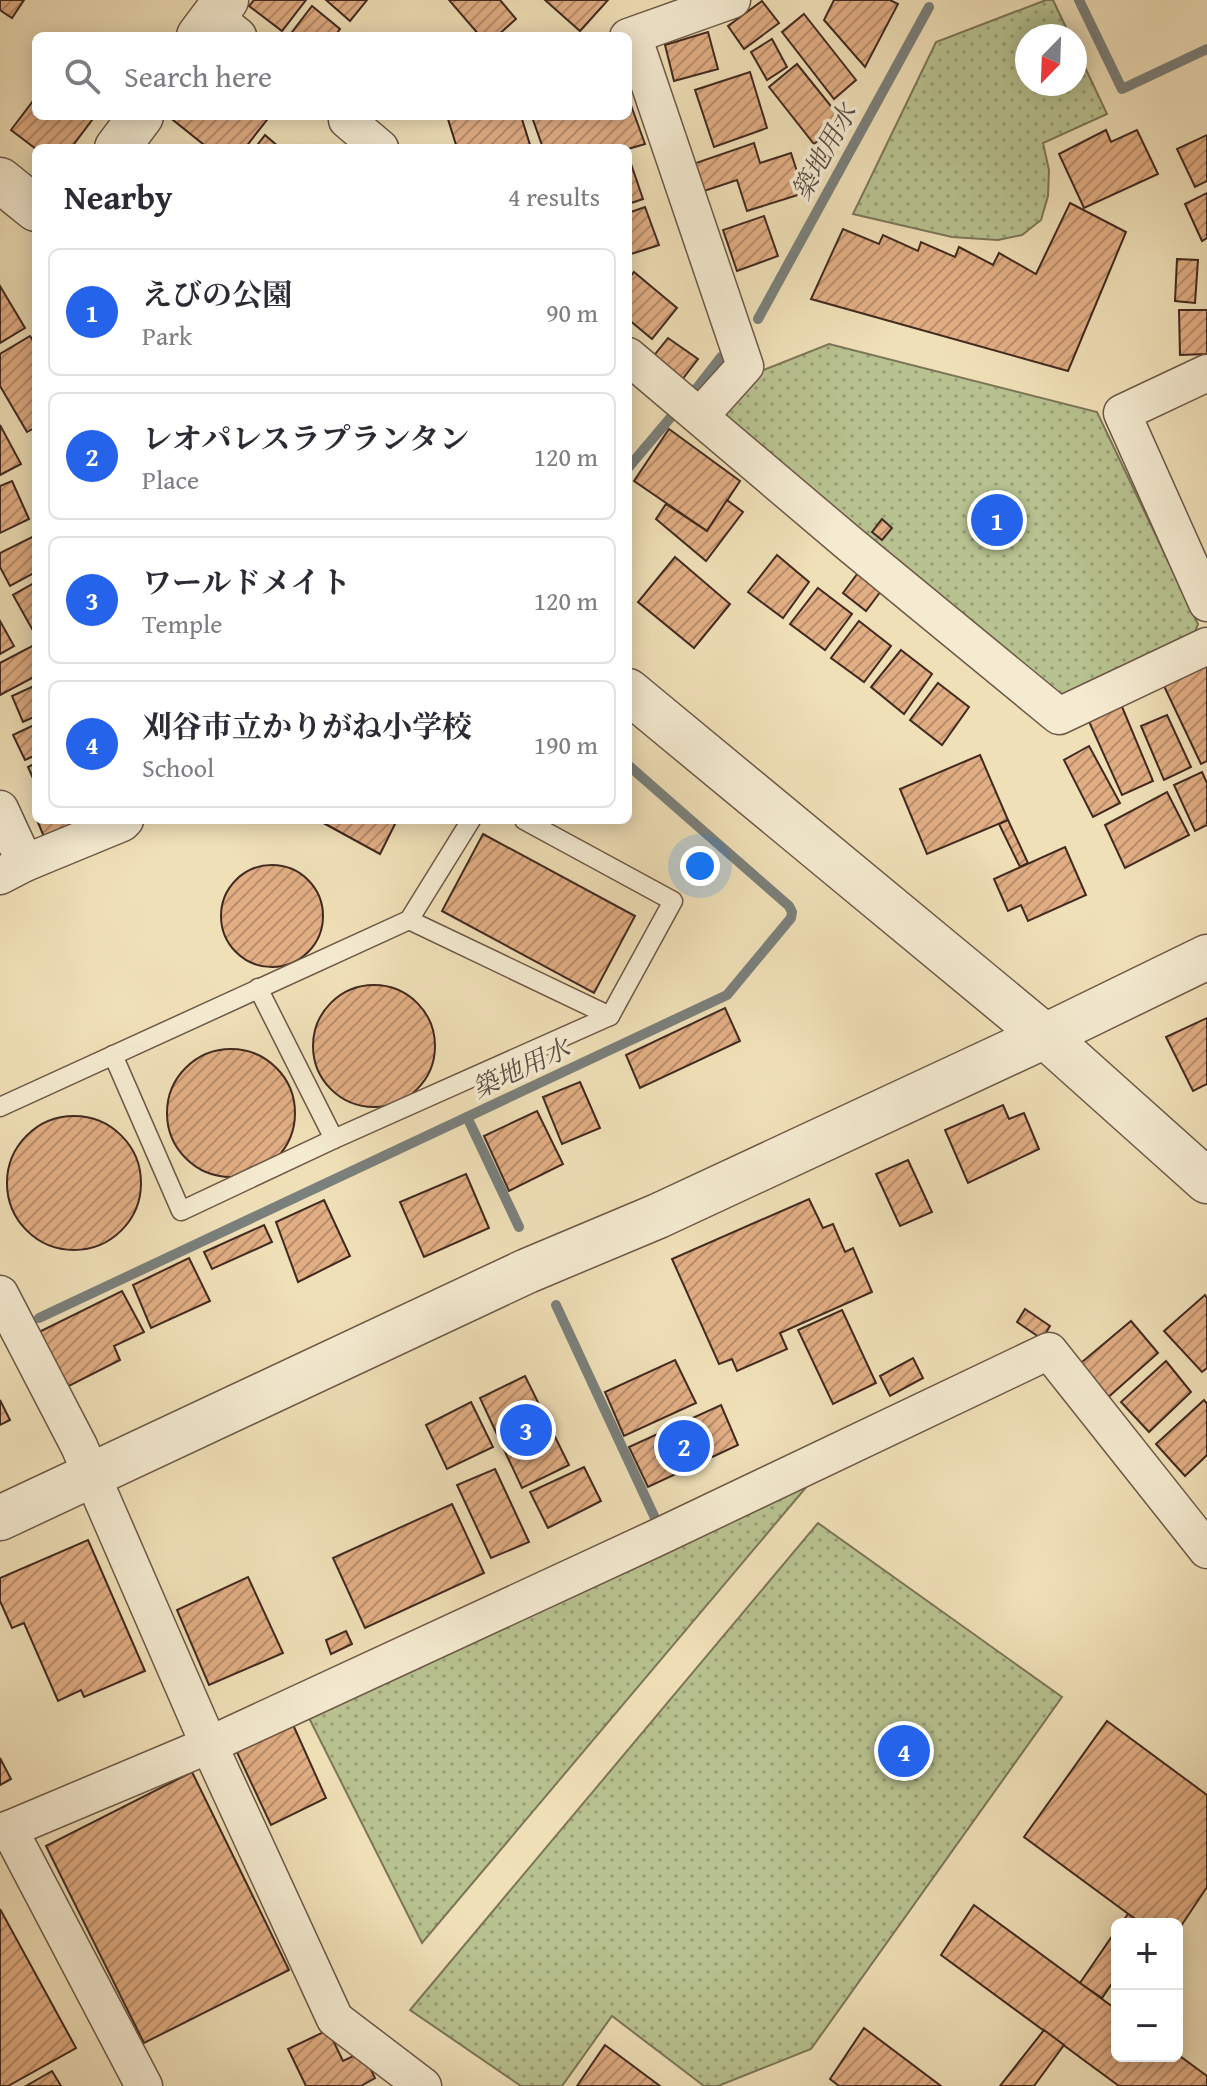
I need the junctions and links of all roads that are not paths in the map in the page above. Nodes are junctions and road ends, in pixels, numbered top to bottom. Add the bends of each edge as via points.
1 (732, 0) edge
2 (632, 36) edge
3 (632, 39) edge
4 (138, 120) edge
5 (353, 120) edge
6 (120, 144) edge
7 (376, 144) edge
8 (0, 180) edge
9 (32, 206) edge
10 (632, 359) edge
11 (1207, 373) edge
12 (700, 416) junction
13 (1207, 603) edge
14 (1207, 646) edge
15 (632, 694) edge
16 (0, 809) edge
17 (120, 824) edge
18 (469, 824) edge
19 (531, 824) edge
20 (13, 869) edge
21 (409, 920) junction
22 (1207, 957) edge
23 (258, 988) junction
24 (610, 1016) junction
25 (1045, 1036) junction
26 (113, 1055) junction
27 (0, 1107) edge
28 (334, 1139) junction
29 (1207, 1181) edge
30 (0, 1294) edge
31 (91, 1475) junction
32 (0, 1518) edge
33 (1207, 1550) edge
34 (209, 1745) junction
35 (4, 1831) edge
36 (144, 2086) edge
37 (423, 2086) edge

1 - 2 street
3 - 12 street via 745,366
4 - 6 street
5 - 7 street
8 - 9 street
10 - 12 street
11 - 13 street via 1122,413
12 - 14 street via 1059,716
15 - 25 street
16 - 20 street
17 - 20 street
18 - 21 lane
19 - 24 lane via 673,901
21 - 23 lane
21 - 24 lane
22 - 25 street
23 - 26 lane
23 - 28 lane
24 - 28 lane
25 - 29 street
25 - 31 street
26 - 27 lane
26 - 28 lane via 181,1211
30 - 31 street
31 - 32 street
31 - 34 street
33 - 34 street via 1049,1351
34 - 35 street
34 - 37 street via 335,2019
35 - 36 street

